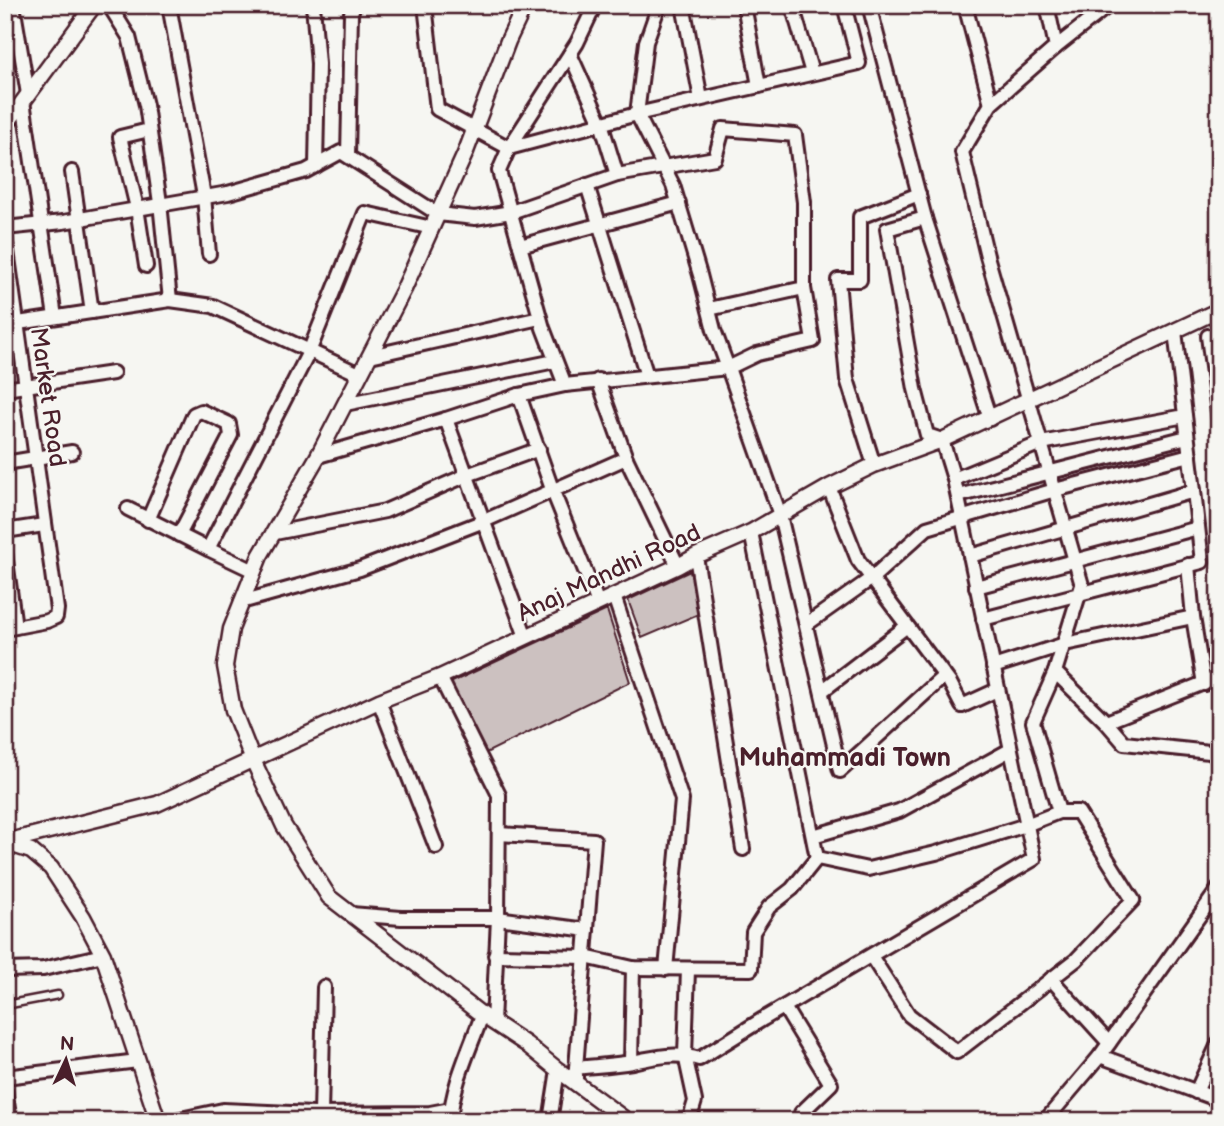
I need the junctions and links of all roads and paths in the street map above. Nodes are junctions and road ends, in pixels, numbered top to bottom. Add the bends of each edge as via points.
1 (13, 5) edge
2 (94, 5) edge
3 (109, 5) edge
4 (169, 5) edge
5 (313, 5) edge
6 (354, 5) edge
7 (425, 5) edge
8 (525, 5) edge
9 (596, 5) edge
10 (659, 5) edge
11 (683, 5) edge
12 (744, 5) edge
13 (792, 5) edge
14 (844, 5) edge
15 (869, 5) edge
16 (965, 5) edge
17 (1047, 5) edge
18 (1109, 5) edge
19 (1056, 47) junction
20 (570, 54) junction
21 (813, 74) junction
22 (759, 86) junction
23 (701, 99) junction
24 (18, 104) edge
25 (991, 104) junction
26 (637, 114) junction
27 (601, 123) junction
28 (5, 126) edge
29 (474, 128) junction
30 (149, 130) junction
31 (509, 148) junction
32 (348, 156) junction
33 (663, 165) junction
34 (316, 166) junction
35 (72, 172) dead end
36 (617, 175) junction
37 (587, 185) junction
38 (919, 194) junction
39 (204, 197) junction
40 (679, 203) junction
41 (160, 204) junction
42 (137, 208) junction
43 (511, 212) junction
44 (925, 218) junction
45 (78, 219) junction
46 (435, 221) junction
47 (41, 225) junction
48 (600, 225) junction
49 (5, 228) edge
50 (5, 236) edge
51 (520, 246) junction
52 (209, 254) dead end
53 (146, 266) dead end
54 (804, 288) junction
55 (170, 300) junction
56 (709, 309) junction
57 (92, 312) junction
58 (1214, 313) edge
59 (55, 317) junction
60 (540, 318) junction
61 (11, 324) edge
62 (1175, 331) junction
63 (1214, 336) edge
64 (309, 352) junction
65 (370, 356) junction
66 (555, 361) junction
67 (728, 368) junction
68 (113, 373) dead end
69 (359, 374) junction
70 (648, 376) junction
71 (598, 380) junction
72 (565, 385) junction
73 (25, 386) junction
74 (5, 389) edge
75 (519, 395) junction
76 (1028, 401) junction
77 (345, 404) junction
78 (1185, 416) junction
79 (446, 419) junction
80 (990, 419) junction
81 (1219, 420) edge
82 (1187, 437) junction
83 (942, 440) junction
84 (1041, 443) junction
85 (539, 449) junction
86 (72, 452) dead end
87 (1190, 455) junction
88 (318, 456) junction
89 (36, 458) junction
90 (626, 458) junction
91 (5, 463) edge
92 (874, 465) junction
93 (1051, 472) junction
94 (467, 475) junction
95 (954, 480) junction
96 (830, 487) junction
97 (552, 489) junction
98 (1055, 490) junction
99 (1194, 491) junction
100 (958, 496) junction
101 (128, 509) dead end
102 (780, 515) junction
103 (962, 516) junction
104 (148, 520) junction
105 (484, 521) junction
106 (44, 525) junction
107 (1066, 527) junction
108 (1198, 528) junction
109 (5, 531) edge
110 (751, 532) junction
111 (275, 533) junction
112 (178, 536) junction
113 (208, 549) junction
114 (5, 553) edge
115 (695, 556) junction
116 (970, 556) junction
117 (1076, 561) junction
118 (1188, 565) junction
119 (678, 566) junction
120 (254, 571) junction
121 (872, 578) junction
122 (976, 587) junction
123 (1080, 594) junction
124 (614, 596) junction
125 (241, 602) junction
126 (598, 603) junction
127 (1193, 617) junction
128 (983, 619) junction
129 (807, 624) junction
130 (907, 626) junction
131 (10, 628) edge
132 (526, 637) junction
133 (1065, 645) junction
134 (993, 667) junction
135 (1055, 672) junction
136 (944, 676) junction
137 (440, 677) junction
138 (1219, 677) edge
139 (1204, 684) junction
140 (998, 690) junction
141 (822, 691) junction
142 (379, 701) junction
143 (1106, 722) junction
144 (1010, 750) junction
145 (1219, 753) edge
146 (252, 758) junction
147 (1059, 812) junction
148 (1026, 825) junction
149 (499, 834) junction
150 (813, 836) junction
151 (5, 843) edge
152 (436, 847) dead end
153 (743, 849) dead end
154 (817, 858) junction
155 (1219, 888) edge
156 (351, 914) junction
157 (498, 918) junction
158 (587, 930) junction
159 (103, 955) junction
160 (495, 955) junction
161 (871, 956) junction
162 (585, 957) junction
163 (633, 968) junction
164 (5, 970) edge
165 (666, 970) junction
166 (688, 970) junction
167 (1051, 979) junction
168 (324, 986) dead end
169 (58, 995) dead end
170 (5, 1004) edge
171 (783, 1007) junction
172 (488, 1019) junction
173 (1219, 1042) edge
174 (1109, 1043) junction
175 (685, 1055) junction
176 (1100, 1056) junction
177 (138, 1061) junction
178 (631, 1062) junction
179 (576, 1068) junction
180 (558, 1070) junction
181 (5, 1077) edge
182 (576, 1084) junction
183 (5, 1090) edge
184 (1196, 1092) junction
185 (1219, 1100) edge
186 (321, 1114) junction
187 (451, 1115) edge
188 (1046, 1120) edge
189 (10, 1121) edge
190 (158, 1121) edge
191 (171, 1121) edge
192 (550, 1121) edge
193 (627, 1121) edge
194 (688, 1121) edge
195 (808, 1121) edge

1 - 24 street
2 - 24 street
3 - 30 street via 129,37
4 - 39 street
5 - 34 street via 318,64
6 - 32 street
7 - 29 street via 437,109
8 - 29 street
9 - 20 street
10 - 26 street via 646,42
11 - 23 street
12 - 22 street
13 - 21 street
14 - 21 street via 859,63
15 - 38 street
16 - 25 street
17 - 19 street
18 - 19 street
19 - 25 street
20 - 27 street
20 - 31 street
21 - 22 street
22 - 23 street
23 - 26 street
24 - 28 street
24 - 47 street
25 - 76 street via 962,152
26 - 27 street
26 - 33 street
27 - 31 street
27 - 36 street
29 - 31 street
29 - 46 street
30 - 41 street
30 - 42 street via 120,137
31 - 43 street via 499,171
32 - 34 street via 341,152
32 - 46 street
33 - 36 street
33 - 40 street
33 - 54 street via 715,158 723,129 795,135 804,202
34 - 39 street
35 - 45 street
36 - 37 street
37 - 43 street
37 - 48 street
38 - 44 street
38 - 92 street via 860,217 860,280 838,280 847,379
39 - 41 street
39 - 52 street
40 - 48 street
40 - 56 street
41 - 42 street
41 - 55 street
42 - 45 street
42 - 53 street
43 - 46 street
43 - 51 street
44 - 80 street
44 - 83 street via 887,229 915,389 928,435
45 - 47 street
45 - 57 street
46 - 64 street via 365,213
46 - 65 street
47 - 49 street
47 - 59 street
48 - 51 street
48 - 70 street
50 - 61 street, Market Road
51 - 60 street
54 - 56 street
54 - 67 street via 813,341 757,354
55 - 57 street
55 - 64 street via 214,306
56 - 67 street
57 - 59 street
58 - 62 street, Anaj Mandhi Road
58 - 63 street
59 - 61 street
60 - 65 street
60 - 66 street
61 - 73 street, Market Road
62 - 76 street, Anaj Mandhi Road
62 - 78 street
63 - 81 street
64 - 69 street
64 - 113 street
65 - 69 street
66 - 72 street
66 - 77 street
67 - 70 street
67 - 102 street
68 - 73 street
69 - 77 street
70 - 71 street
71 - 72 street
71 - 90 street
72 - 75 street
73 - 74 street
73 - 89 street, Market Road
75 - 79 street
75 - 85 street
76 - 80 street, Anaj Mandhi Road
76 - 84 street
77 - 88 street
78 - 82 street
78 - 84 street
79 - 88 street
79 - 94 street
80 - 83 street, Anaj Mandhi Road
82 - 87 street
82 - 93 street
83 - 92 street, Anaj Mandhi Road
83 - 95 street
84 - 93 street
84 - 95 street
85 - 94 street
85 - 97 street
86 - 89 street
87 - 98 street
87 - 99 street
88 - 111 street
89 - 91 street
89 - 106 street, Market Road
90 - 97 street
90 - 119 street
92 - 96 street, Anaj Mandhi Road
93 - 98 street
93 - 100 street
94 - 105 street
94 - 111 street via 385,511
95 - 100 street
96 - 102 street, Anaj Mandhi Road
96 - 121 street via 858,559
97 - 105 street
97 - 126 street
98 - 103 street
98 - 107 street
99 - 107 street
99 - 108 street
100 - 103 street
101 - 104 street
102 - 110 street, Anaj Mandhi Road
102 - 129 street
103 - 116 street
103 - 121 street via 927,528
104 - 112 street
104 - 112 street via 194,414 201,411 229,425 231,435
105 - 125 street via 360,569
105 - 132 street
106 - 109 street
106 - 131 street, Market Road via 56,618
107 - 116 street
107 - 117 street
108 - 117 street
108 - 118 street via 1202,562
110 - 115 street, Anaj Mandhi Road
110 - 150 street
111 - 120 street
112 - 113 street
113 - 120 street
114 - 131 street
115 - 119 street, Anaj Mandhi Road
115 - 153 street
116 - 122 street
117 - 122 street
117 - 123 street
118 - 123 street
118 - 127 street
119 - 124 street, Anaj Mandhi Road
120 - 125 street
121 - 129 street
121 - 130 street
122 - 128 street
123 - 128 street
123 - 133 street
124 - 126 street, Anaj Mandhi Road
124 - 165 street via 682,800
125 - 146 street via 225,666 233,710
126 - 132 street, Anaj Mandhi Road
127 - 133 street
127 - 139 street
128 - 134 street
129 - 141 street
130 - 136 street
130 - 141 street
132 - 137 street, Anaj Mandhi Road
133 - 134 street
133 - 135 street
134 - 140 street
135 - 143 street
135 - 147 street via 1033,722
136 - 140 street via 962,706
136 - 141 street via 840,771
137 - 142 street, Anaj Mandhi Road
137 - 149 street via 499,795
138 - 139 street
139 - 143 street
140 - 144 street
142 - 146 street, Anaj Mandhi Road
142 - 152 street
143 - 145 street via 1124,743
144 - 148 street
144 - 150 street via 899,811
146 - 151 street, Anaj Mandhi Road via 157,804
146 - 156 street via 284,826 329,897
147 - 148 street
147 - 167 street via 1078,812 1133,900 1076,960
148 - 154 street via 868,869
148 - 161 street via 1034,859
149 - 157 street
149 - 158 street via 594,841
150 - 154 street
151 - 159 street via 31,851 51,868
154 - 166 street via 792,889 769,907 753,932 751,969
155 - 174 street
156 - 157 street
156 - 172 street
157 - 158 street
157 - 160 street
158 - 162 street
159 - 164 street via 43,969
159 - 177 street
160 - 162 street
160 - 172 street
161 - 167 street via 909,1015 957,1052
161 - 171 street
162 - 163 street
162 - 179 street
163 - 165 street
163 - 178 street
165 - 166 street
166 - 175 street
167 - 174 street
168 - 186 street
169 - 170 lane
171 - 175 street via 699,1059
171 - 195 street via 831,1084 801,1113
172 - 180 street
172 - 187 street
173 - 184 street
174 - 176 street
175 - 178 street
175 - 194 street via 695,1101
176 - 184 street
176 - 188 street
177 - 181 street
177 - 190 street
178 - 179 street
179 - 182 street
180 - 182 street
180 - 192 street
182 - 193 street
183 - 189 street
184 - 185 street
186 - 187 street
186 - 191 street via 223,1110

